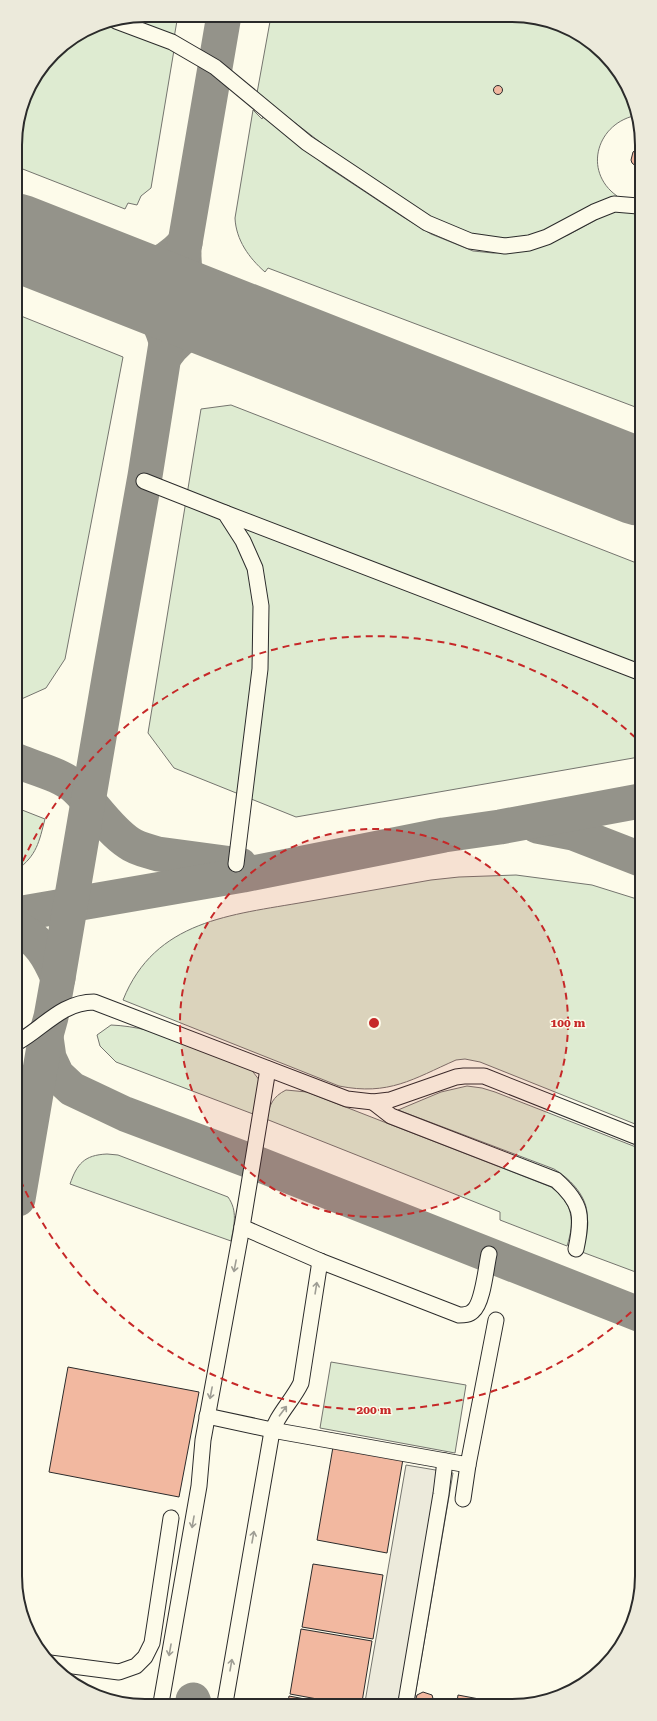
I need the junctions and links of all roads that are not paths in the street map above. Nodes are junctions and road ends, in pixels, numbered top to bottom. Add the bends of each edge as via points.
1 (124, 24) edge
2 (635, 206) edge
3 (144, 481) dead end
4 (225, 513) junction
5 (635, 670) edge
6 (236, 864) dead end
7 (22, 1039) edge
8 (268, 1069) junction
9 (373, 1102) junction
10 (635, 1136) edge
11 (242, 1227) junction
12 (576, 1249) dead end
13 (489, 1254) dead end
14 (320, 1261) junction
15 (496, 1320) dead end
16 (207, 1416) junction
17 (272, 1430) junction
18 (444, 1461) junction
19 (468, 1465) junction
20 (463, 1499) dead end
21 (171, 1518) dead end
22 (59, 1664) edge
23 (162, 1699) edge
24 (226, 1699) edge
25 (407, 1699) edge

1 - 2 lane via 172,42 215,67 307,143 426,223 470,241 506,246 529,243 614,204
3 - 4 lane
4 - 5 lane
4 - 6 lane via 256,568 262,606 260,669
7 - 8 lane via 51,1017 75,1005 94,1002
8 - 9 lane via 347,1099
8 - 11 lane
9 - 10 lane via 390,1100 456,1077 484,1076
9 - 12 lane via 392,1116 556,1180 575,1201 579,1213 581,1226
11 - 14 lane
11 -> 16 lane
13 - 14 lane via 478,1304 474,1311 467,1315 436,1307
17 -> 14 lane via 301,1383
15 - 19 lane
16 - 17 lane
16 -> 23 lane via 202,1440 199,1486
17 - 18 lane
24 -> 17 lane
18 - 19 lane
18 - 25 lane via 441,1494
19 - 20 lane
21 - 22 lane via 152,1643 145,1657 136,1666 119,1672

